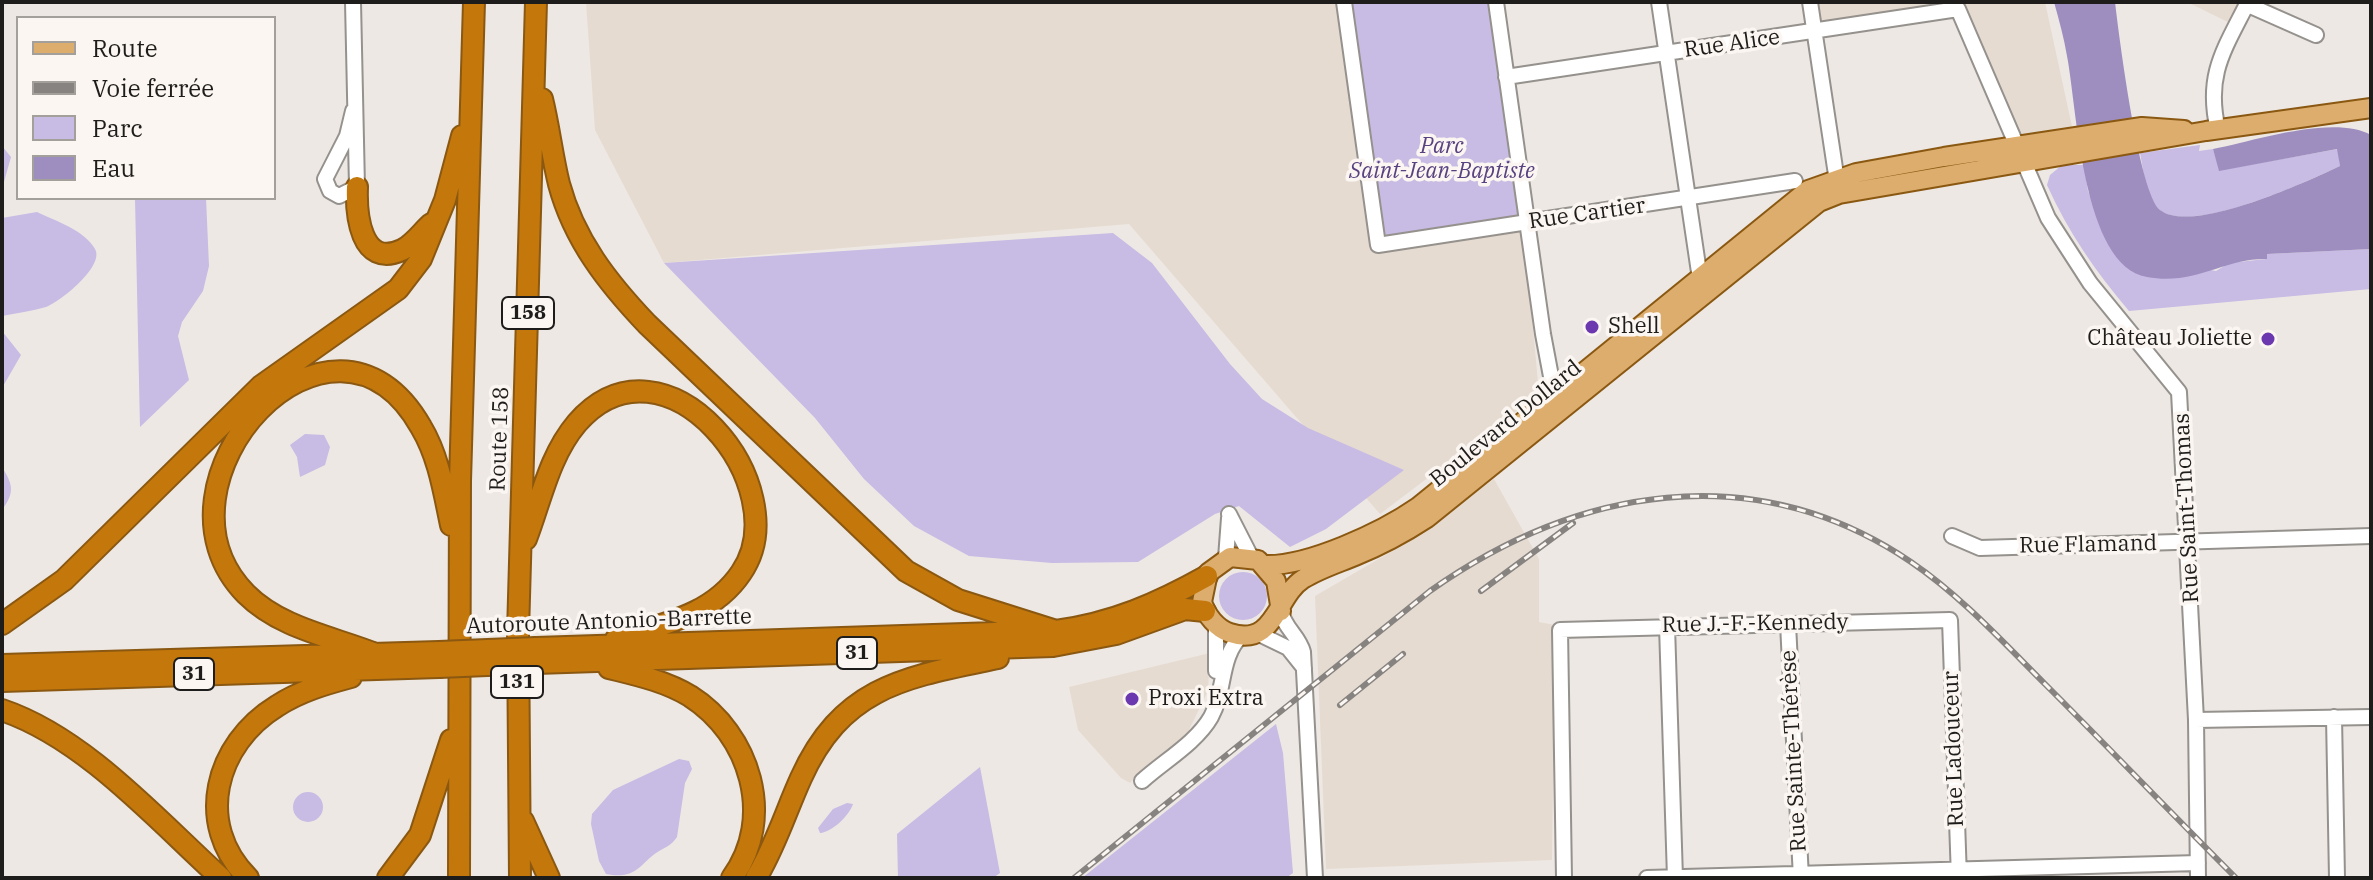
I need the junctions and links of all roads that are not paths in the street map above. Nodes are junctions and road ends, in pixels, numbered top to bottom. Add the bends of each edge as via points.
1 (353, 2) edge
2 (474, 2) edge
3 (536, 2) edge
4 (1344, 2) edge
5 (1496, 2) edge
6 (1659, 2) edge
7 (1810, 2) edge
8 (2247, 3) edge
9 (1958, 9) joint
10 (1814, 31) junction
11 (2316, 35) dead end
12 (1666, 53) junction
13 (535, 72) junction
14 (1506, 77) junction
15 (470, 105) junction
16 (2371, 108) edge
17 (353, 111) junction
18 (2212, 131) junction
19 (2017, 146) junction
20 (2066, 149) junction
21 (2026, 164) junction
22 (1795, 181) dead end
23 (1838, 186) junction
24 (357, 187) junction
25 (1688, 200) junction
26 (437, 219) junction
27 (1527, 223) junction
28 (1704, 285) junction
29 (1561, 401) junction
30 (1952, 536) dead end
31 (2371, 536) edge
32 (2189, 543) junction
33 (520, 554) junction
34 (1226, 558) junction
35 (459, 561) junction
36 (1257, 561) junction
37 (1207, 576) junction
38 (1281, 611) junction
39 (1210, 617) junction
40 (1950, 620) joint
41 (2, 624) edge
42 (1788, 624) junction
43 (1667, 626) junction
44 (1250, 634) junction
45 (1054, 639) junction
46 (589, 654) junction
47 (382, 661) junction
48 (2, 665) edge
49 (1304, 669) junction
50 (2, 681) edge
51 (2, 710) edge
52 (458, 717) junction
53 (2334, 717) junction
54 (2371, 717) edge
55 (2196, 720) junction
56 (1187, 743) junction
57 (1142, 781) dead end
58 (518, 810) junction
59 (2198, 870) edge
60 (2089, 872) edge
61 (1959, 873) edge
62 (1801, 875) edge
63 (221, 878) edge
64 (248, 878) edge
65 (388, 878) edge
66 (459, 878) edge
67 (520, 878) edge
68 (549, 878) edge
69 (732, 878) edge
70 (756, 878) edge
71 (1315, 878) edge
72 (1564, 878) edge
73 (1647, 878) edge
74 (1675, 878) edge
75 (2337, 878) edge

1 - 17 street
2 - 15 highway, Route 158
3 - 13 highway, Route 158 / 158
4 - 27 street, Rue Cartier via 1378,245
5 - 14 street
6 - 12 street
7 - 10 street
8 - 11 street
8 - 18 street via 2214,75
9 - 10 street, Rue Alice
9 - 19 street, Rue Saint-Thomas
10 - 12 street, Rue Alice
10 - 23 street
12 - 14 street, Rue Alice
12 - 25 street
13 - 33 highway, Route 158 / 158
13 - 45 highway via 572,221 601,272 636,313 906,571
14 - 27 street
15 - 26 highway
15 - 35 highway, Route 158
16 - 18 main road
17 - 24 street
17 - 24 street via 325,179 339,196
18 - 20 main road
19 - 20 main road, Boulevard Dollard
19 - 21 street, Rue Saint-Thomas
19 - 23 main road, Boulevard Dollard
20 - 21 main road, Boulevard Dollard
21 - 23 main road, Boulevard Dollard
21 - 32 street, Rue Saint-Thomas via 2048,218 2090,283 2179,392
22 - 25 street, Rue Cartier
23 - 28 main road, Boulevard Dollard via 1808,190
24 - 26 highway via 359,231 379,251 406,249
25 - 27 street, Rue Cartier
25 - 28 street
26 - 41 highway via 421,259 392,294 261,386 64,580
27 - 29 street via 1543,334
28 - 29 main road, Boulevard Dollard
29 - 36 main road, Boulevard Dollard via 1393,523 1293,564
29 - 38 main road, Boulevard Dollard via 1427,518 1303,578
30 - 32 street, Rue Flamand via 1980,548
31 - 32 street, Rue Flamand
32 - 55 street, Rue Saint-Thomas
33 - 46 highway via 557,454 578,422 599,405 632,392 666,395 691,406 720,434 742,471 753,510 754,537 745,567 729,588 699,610
33 - 58 highway, Route 158 / 131
34 - 36 main road
34 - 36 street via 1229,514
34 - 37 main road
35 - 47 highway via 431,446 412,413 388,387 352,372 318,373 285,388 254,415 232,447 217,487 213,528 223,562 245,593 273,615
35 - 52 highway, Route 158
36 - 38 main road via 1276,581
37 - 39 main road via 1202,599
37 - 45 highway, Autoroute Antonio-Barrette / 31 via 1144,610
38 - 44 main road via 1271,625
38 - 49 street via 1285,625 1301,643
39 - 44 main road via 1226,632
39 - 45 highway, Autoroute Antonio-Barrette / 31 via 1185,609 1116,634
39 - 56 street via 1217,661 1213,690
40 - 42 street, Rue J.-F.-Kennedy
40 - 61 street, Rue Ladouceur
42 - 43 street, Rue J.-F.-Kennedy
42 - 62 street, Rue Sainte-Thérèse
43 - 72 street, Rue J.-F.-Kennedy via 1560,630
43 - 74 street
44 - 49 street via 1288,648
44 - 56 street via 1227,657 1213,714
45 - 46 highway, Autoroute Antonio-Barrette / 31
45 - 70 highway via 917,674 854,705 817,747
46 - 47 highway, Autoroute Antonio-Barrette / 31, bridge
46 - 69 highway via 675,688 700,703 728,731 746,765 754,805 749,844
47 - 48 highway, Autoroute Antonio-Barrette / 31
47 - 50 highway, Autoroute Antonio-Barrette / 31
47 - 64 highway via 287,700 259,718 234,746 220,775 216,810 225,844
49 - 71 street
51 - 63 highway via 85,757
52 - 65 highway via 428,818 411,851
52 - 66 highway, Route 158
53 - 54 street
53 - 55 street
53 - 75 street
55 - 59 street, Rue Saint-Thomas
56 - 57 street
58 - 67 highway, Route 158 / 131
58 - 68 highway
59 - 60 street
60 - 61 street
61 - 62 street
62 - 74 street
73 - 74 street

